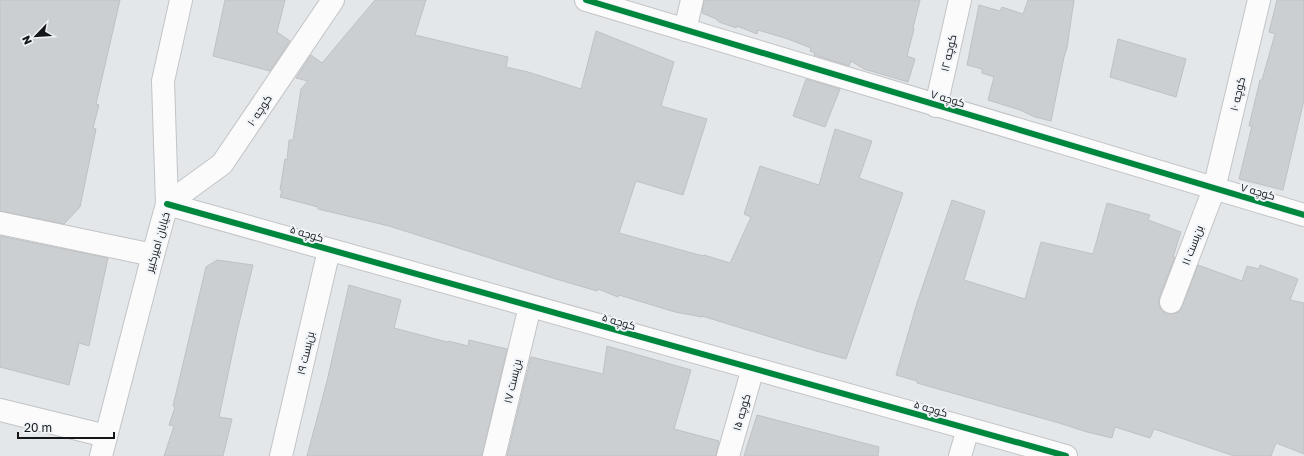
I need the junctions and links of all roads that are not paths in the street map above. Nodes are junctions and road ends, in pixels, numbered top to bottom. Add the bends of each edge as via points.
1 (181, 0) edge
2 (333, 0) edge
3 (586, 0) edge
4 (692, 0) edge
5 (960, 0) edge
6 (1259, 0) edge
7 (685, 30) junction
8 (936, 106) junction
9 (1214, 189) junction
10 (168, 204) junction
11 (1304, 215) edge
12 (0, 223) edge
13 (329, 250) junction
14 (153, 255) junction
15 (1171, 302) dead end
16 (530, 306) junction
17 (753, 368) junction
18 (0, 410) edge
19 (968, 429) junction
20 (103, 446) edge
21 (282, 456) edge
22 (494, 456) edge
23 (728, 456) edge
24 (960, 456) edge
25 (1066, 456) edge

1 - 10 street, خیابان امیرکبیر via 163,81
2 - 10 street, کوچه ۱۰ via 222,164
3 - 7 street, کوچه ۷
4 - 7 street
5 - 8 street, کوچه ۱۲
6 - 9 street, کوچه ۱۰
7 - 8 street, کوچه ۷
8 - 9 street, کوچه ۷
9 - 11 street, کوچه ۷
9 - 15 street, بن‌بست ۱۱
10 - 13 street, کوچه ۵
10 - 14 street, خیابان امیرکبیر
12 - 14 street
13 - 16 street, کوچه ۵
13 - 21 street, بن‌بست ۱۹
14 - 20 street, خیابان امیرکبیر
16 - 17 street, کوچه ۵
16 - 22 street, بن‌بست ۱۷
17 - 19 street, کوچه ۵
17 - 23 street, کوچه ۱۵
18 - 20 street
19 - 24 street
19 - 25 street, کوچه ۵

